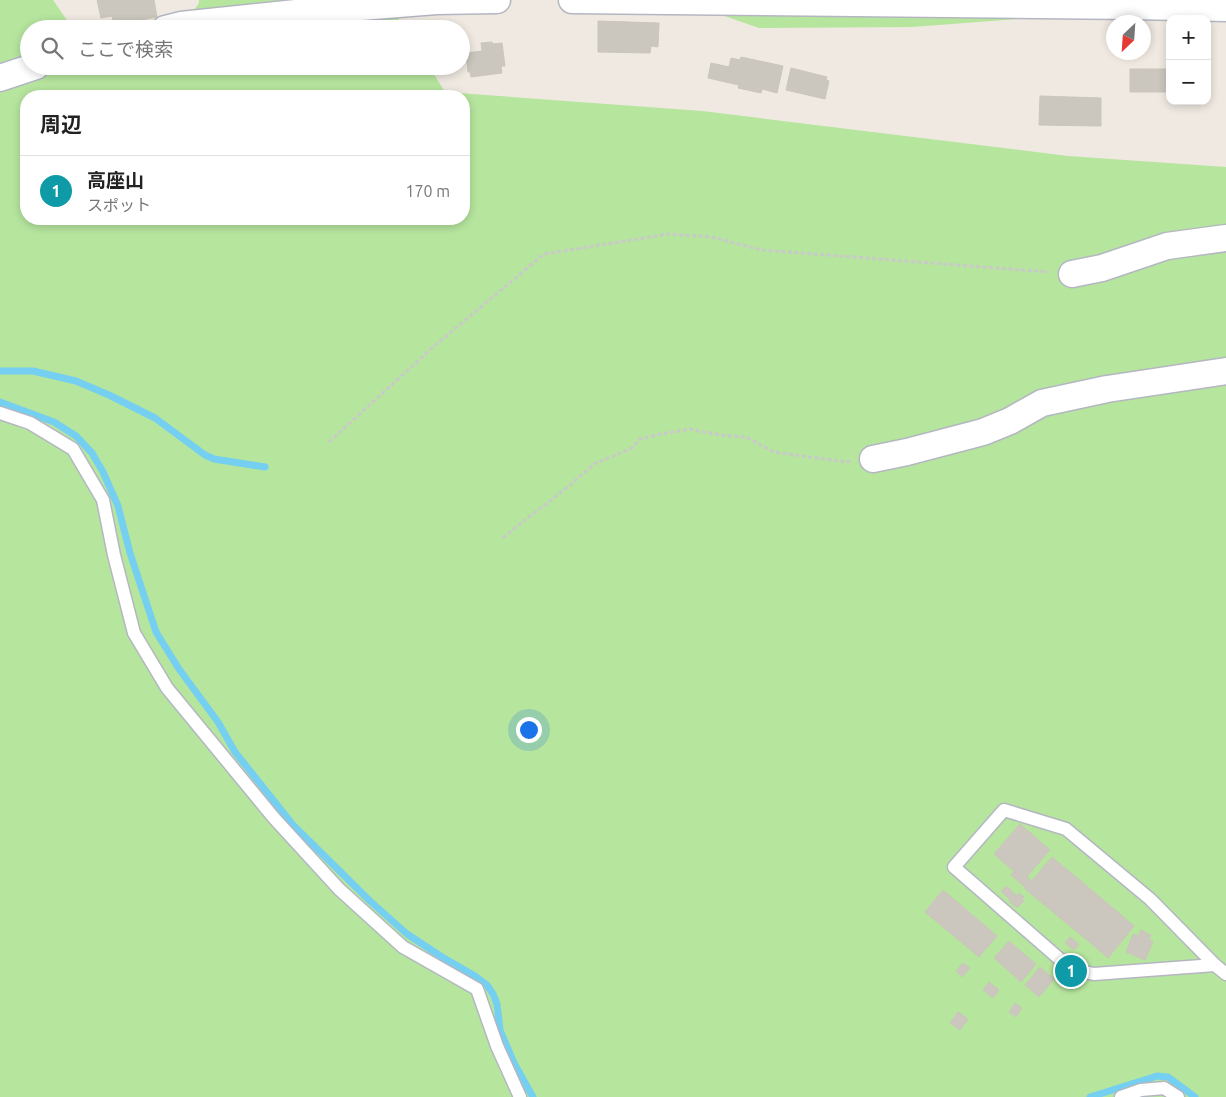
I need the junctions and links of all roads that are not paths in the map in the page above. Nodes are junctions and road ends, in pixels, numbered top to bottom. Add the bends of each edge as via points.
1 (498, 0) edge
2 (572, 0) edge
3 (1226, 8) edge
4 (229, 20) edge
5 (20, 71) edge
6 (0, 78) edge
7 (1226, 238) edge
8 (1072, 274) road end
9 (1226, 371) edge
10 (0, 412) edge
11 (873, 458) road end
12 (1215, 965) junction
13 (1226, 974) edge
14 (520, 1097) edge
15 (1121, 1097) edge
16 (1178, 1097) edge

1 - 4 street via 436,1
2 - 3 street
5 - 6 street
7 - 8 street via 1167,246 1102,268
9 - 11 street via 1107,389 1042,403 1010,422 983,432
10 - 14 lane via 30,423 73,449 103,500 134,633 167,688 274,818 339,889 403,947 477,989 497,1046
12 - 12 lane via 1150,899 1066,828 1004,810 954,867 1071,970 1094,974
12 - 13 lane
15 - 16 lane via 1141,1090 1164,1088

